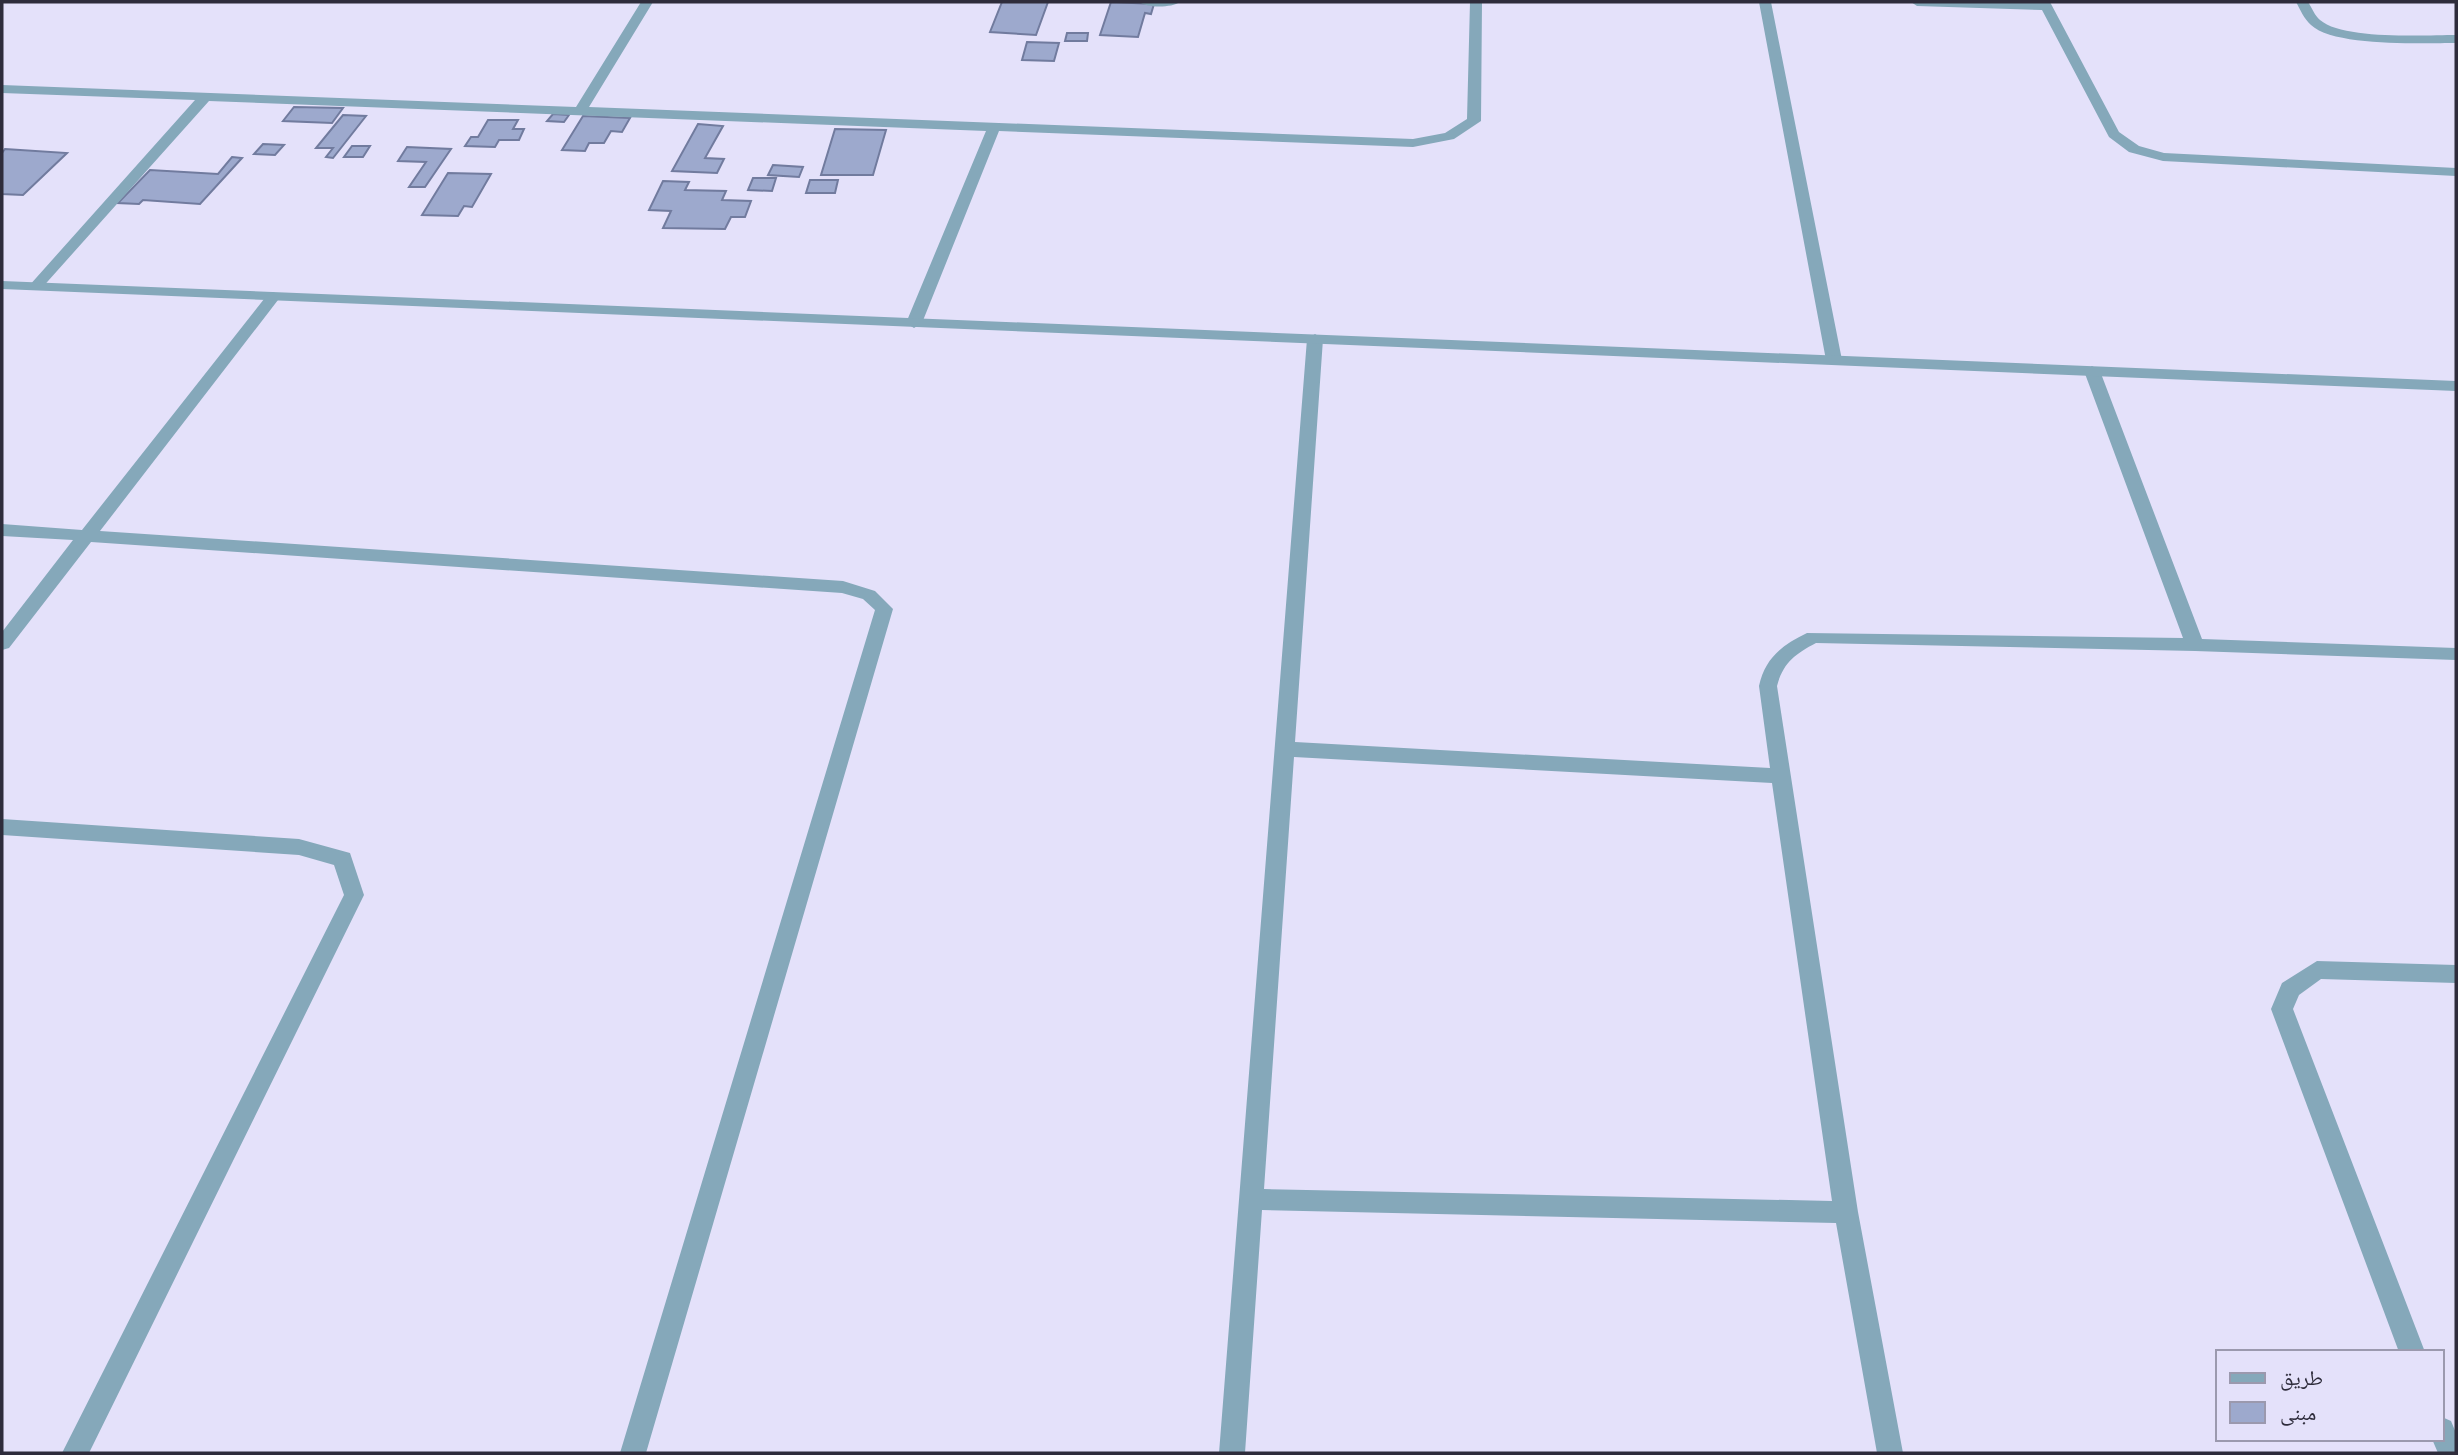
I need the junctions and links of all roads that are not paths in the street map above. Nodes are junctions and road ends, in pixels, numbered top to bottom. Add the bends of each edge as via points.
1 (647, 2) edge
2 (1145, 2) edge
3 (1174, 2) edge
4 (1476, 2) edge
5 (1765, 2) edge
6 (1917, 2) edge
7 (2302, 2) edge
8 (2046, 5) edge
9 (2456, 39) edge
10 (2, 89) edge
11 (205, 97) junction
12 (580, 111) junction
13 (994, 127) junction
14 (2456, 172) edge
15 (2, 285) edge
16 (35, 287) junction
17 (273, 297) junction
18 (914, 323) junction
19 (1315, 339) junction
20 (1834, 360) junction
21 (2092, 371) junction
22 (2456, 386) edge
23 (2, 530) edge
24 (86, 534) junction
25 (2, 644) edge
26 (2195, 645) junction
27 (2456, 654) edge
28 (1284, 749) junction
29 (1781, 776) junction
30 (2, 827) edge
31 (2456, 974) edge
32 (1251, 1199) junction
33 (1846, 1212) junction
34 (2411, 1350) edge
35 (2444, 1435) edge
36 (75, 1453) edge
37 (633, 1453) edge
38 (1232, 1453) edge
39 (1890, 1453) edge
40 (2451, 1453) edge

1 - 12 street
2 - 3 street
4 - 13 street via 1474,121 1449,136 1413,143
5 - 20 street
6 - 8 street
7 - 9 street via 2317,24 2337,32
8 - 14 street via 2114,134 2134,149 2163,157
10 - 11 street
11 - 12 street
11 - 16 street
12 - 13 street
13 - 18 street
15 - 16 street
16 - 17 street
17 - 18 street
17 - 24 street
18 - 19 street
19 - 20 street
19 - 28 street
20 - 21 street
21 - 22 street
21 - 26 street
23 - 24 street
24 - 25 street
24 - 37 street via 843,587 869,595 884,609
26 - 27 street
26 - 29 street via 1813,637 1772,666 1768,686
28 - 29 street
28 - 32 street
29 - 33 street
30 - 36 street via 299,846 342,859 354,895
31 - 34 street via 2317,970 2290,989 2282,1009
32 - 33 street
32 - 38 street
33 - 39 street
35 - 40 street

